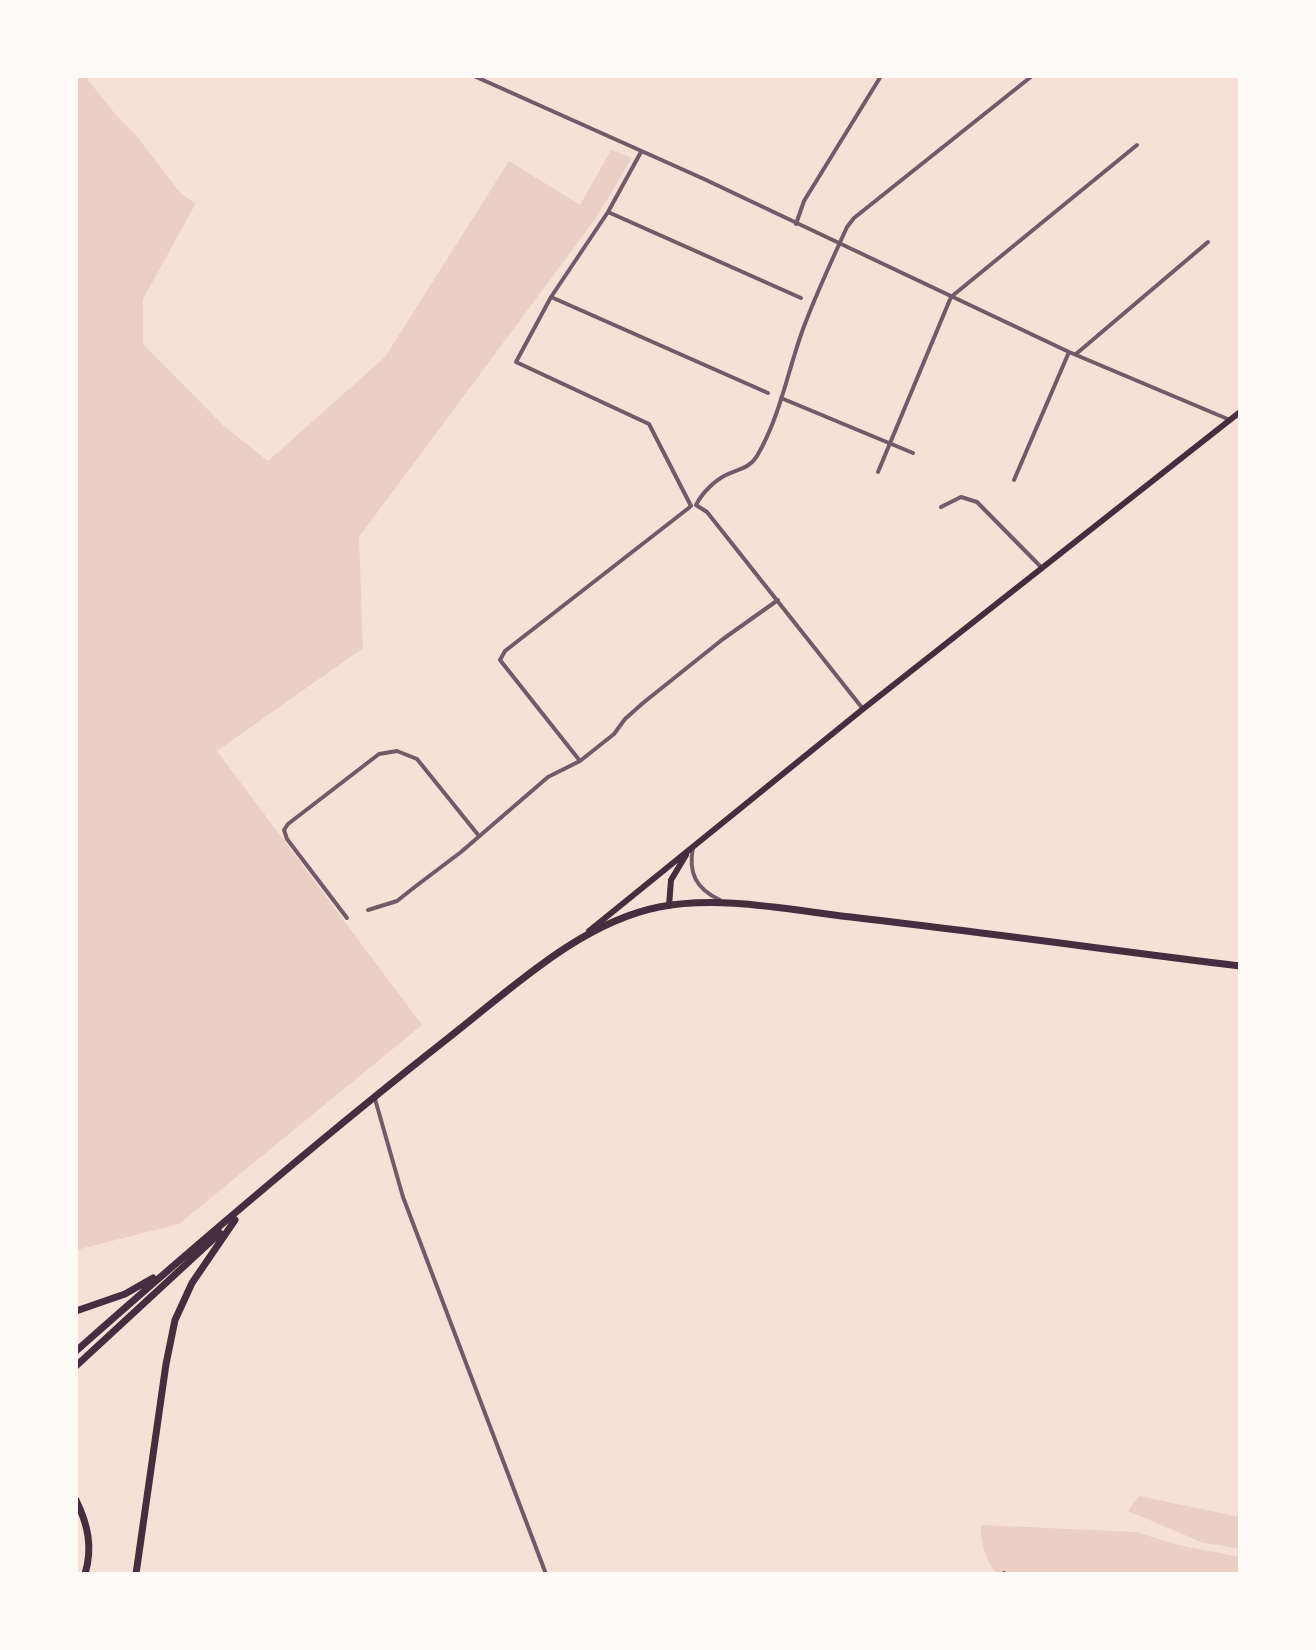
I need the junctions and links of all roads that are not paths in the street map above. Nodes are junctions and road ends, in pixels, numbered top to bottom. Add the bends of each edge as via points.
1 (474, 76) edge
2 (881, 76) edge
3 (1032, 76) edge
4 (1137, 145) dead end
5 (641, 152) junction
6 (608, 212) junction
7 (796, 224) junction
8 (1208, 242) dead end
9 (839, 244) junction
10 (551, 297) junction
11 (951, 297) junction
12 (801, 298) dead end
13 (1069, 352) junction
14 (1075, 355) junction
15 (768, 393) dead end
16 (781, 398) junction
17 (1240, 412) edge
18 (1230, 420) junction
19 (889, 442) junction
20 (913, 453) dead end
21 (878, 472) dead end
22 (1014, 480) dead end
23 (694, 506) junction
24 (941, 507) dead end
25 (1042, 568) junction
26 (778, 600) junction
27 (863, 709) junction
28 (580, 761) junction
29 (479, 836) junction
30 (693, 846) junction
31 (730, 904) junction
32 (669, 906) junction
33 (368, 910) dead end
34 (347, 918) dead end
35 (580, 939) junction
36 (1240, 966) edge
37 (374, 1097) junction
38 (280, 1177) junction
39 (235, 1220) junction
40 (172, 1266) junction
41 (76, 1311) edge
42 (76, 1351) edge
43 (76, 1366) edge
44 (76, 1500) edge
45 (85, 1574) edge
46 (136, 1574) edge
47 (546, 1574) edge

1 - 5 street
2 - 7 street via 804,201
3 - 9 street via 854,218
4 - 11 street
5 - 6 street
5 - 7 street
6 - 10 street
6 - 12 street
7 - 9 street
8 - 14 street
9 - 11 street
9 - 16 street
10 - 15 street
10 - 23 street via 516,362 649,424
11 - 13 street
11 - 19 street
13 - 14 street
13 - 22 street
14 - 18 street
16 - 19 street
16 - 23 street via 751,464 718,480
17 - 18 main road
18 - 25 main road
19 - 20 street
19 - 21 street
23 - 26 street via 707,512
23 - 28 street via 500,660
24 - 25 street via 961,497 977,502
25 - 27 main road
26 - 27 street
26 - 28 street via 643,703
27 - 30 main road
28 - 29 street via 548,777
29 - 33 street via 397,901
29 - 34 street via 417,759 397,751 379,754 284,830
30 - 31 street via 697,884
30 - 32 main road via 671,880
30 - 35 main road
31 - 32 highway
31 - 36 highway
32 - 35 highway via 622,918
35 - 37 highway
37 - 38 highway
37 - 47 street via 403,1197
38 - 39 highway
38 - 40 highway
39 - 43 highway
39 - 46 highway via 192,1283 175,1320
40 - 41 highway via 125,1294
40 - 42 highway
44 - 45 highway via 90,1547

